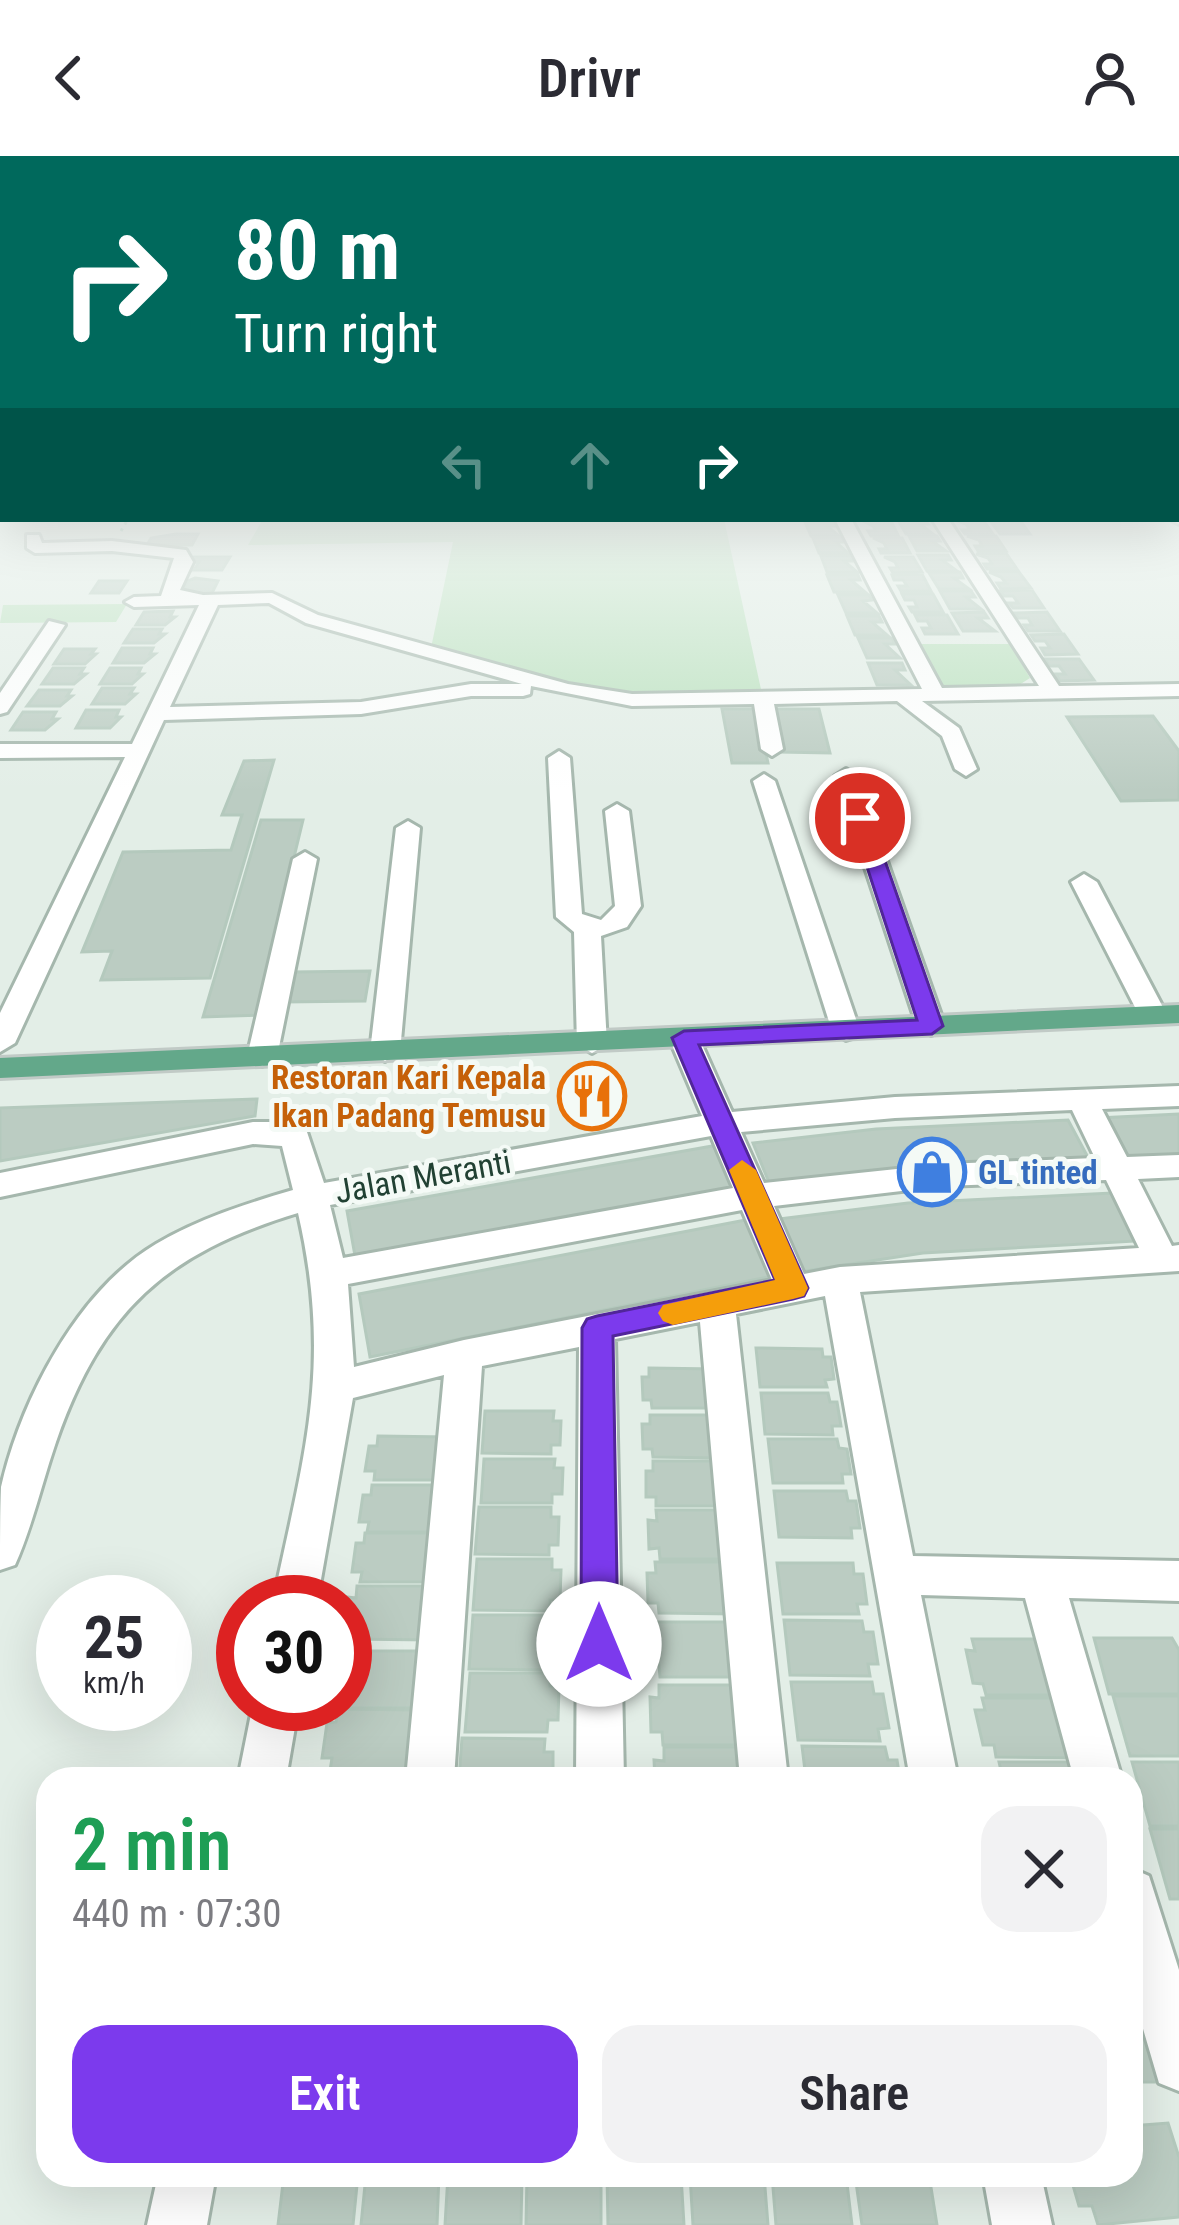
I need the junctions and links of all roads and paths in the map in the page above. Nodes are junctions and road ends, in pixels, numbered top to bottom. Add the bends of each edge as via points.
1 (201, 599) edge
2 (255, 599) edge
3 (273, 599) edge
4 (885, 599) edge
5 (992, 599) edge
6 (211, 600) junction
7 (134, 602) dead end
8 (56, 626) dead end
9 (387, 640) junction
10 (358, 651) dead end
11 (566, 690) junction
12 (1179, 690) edge
13 (1052, 692) junction
14 (935, 694) junction
15 (902, 695) junction
16 (764, 699) junction
17 (0, 708) edge
18 (157, 714) junction
19 (772, 749) dead end
20 (0, 751) edge
21 (140, 751) junction
22 (559, 758) dead end
23 (966, 769) dead end
24 (846, 776) dead end
25 (764, 781) dead end
26 (616, 811) dead end
27 (408, 828) dead end
28 (304, 859) dead end
29 (1084, 882) dead end
30 (587, 929) junction
31 (1166, 1015) edge
32 (932, 1026) junction
33 (846, 1031) junction
34 (684, 1038) junction
35 (0, 1043) edge
36 (592, 1044) junction
37 (385, 1052) junction
38 (262, 1058) junction
39 (0, 1068) edge
40 (1179, 1096) edge
41 (1082, 1099) junction
42 (722, 1124) junction
43 (1179, 1166) edge
44 (1118, 1167) junction
45 (0, 1185) edge
46 (310, 1196) junction
47 (754, 1196) junction
48 (1170, 1258) edge
49 (330, 1274) junction
50 (840, 1280) junction
51 (793, 1288) junction
52 (717, 1305) junction
53 (597, 1328) junction
54 (464, 1355) junction
55 (335, 1387) junction
56 (0, 1551) edge
57 (300, 1575) edge
58 (894, 1575) junction
59 (1041, 1577) junction
60 (1179, 1581) edge
61 (271, 1731) edge
62 (264, 1767) edge
63 (431, 1767) edge
64 (601, 1767) edge
65 (763, 1767) edge
66 (932, 1767) edge
67 (1095, 1767) edge
68 (1143, 1936) edge
69 (1179, 2063) edge
70 (185, 2187) edge
71 (1014, 2187) edge
72 (177, 2225) edge
73 (1022, 2225) edge

1 - 6 street
2 - 6 street
3 - 9 street
4 - 14 street
5 - 13 street
6 - 7 street
6 - 18 street
8 - 17 street
9 - 10 street
9 - 11 street
11 - 16 street via 656,702
11 - 18 street
12 - 13 street
13 - 14 street
14 - 15 street
15 - 16 street
15 - 23 street via 946,728
16 - 19 street
18 - 21 street
20 - 21 street
21 - 35 street
22 - 30 street via 569,917
24 - 32 street
25 - 33 street
26 - 30 street via 626,916
27 - 37 street
28 - 38 street
29 - 31 street
30 - 36 street
31 - 32 main road
32 - 33 main road
33 - 34 main road
34 - 36 main road
34 - 42 street
36 - 37 main road
37 - 38 main road
38 - 39 main road
40 - 41 street, Jalan Meranti
41 - 42 street, Jalan Meranti
41 - 44 street
42 - 46 street, Jalan Meranti
42 - 47 street
43 - 44 street
44 - 47 street via 944,1174
44 - 48 street
45 - 46 street via 277,1133 296,1140
46 - 49 street
46 - 56 street, Jalan Meranti via 167,1251 123,1287 59,1386
47 - 49 street
47 - 51 street
48 - 50 street
49 - 55 street
50 - 51 street
50 - 58 street
51 - 52 street
52 - 53 street
52 - 65 street
53 - 54 street
53 - 64 street
54 - 55 street
54 - 63 street
55 - 57 street
58 - 59 street
58 - 66 street
59 - 60 street
59 - 67 street
61 - 62 street
68 - 69 street
70 - 72 street
71 - 73 street

